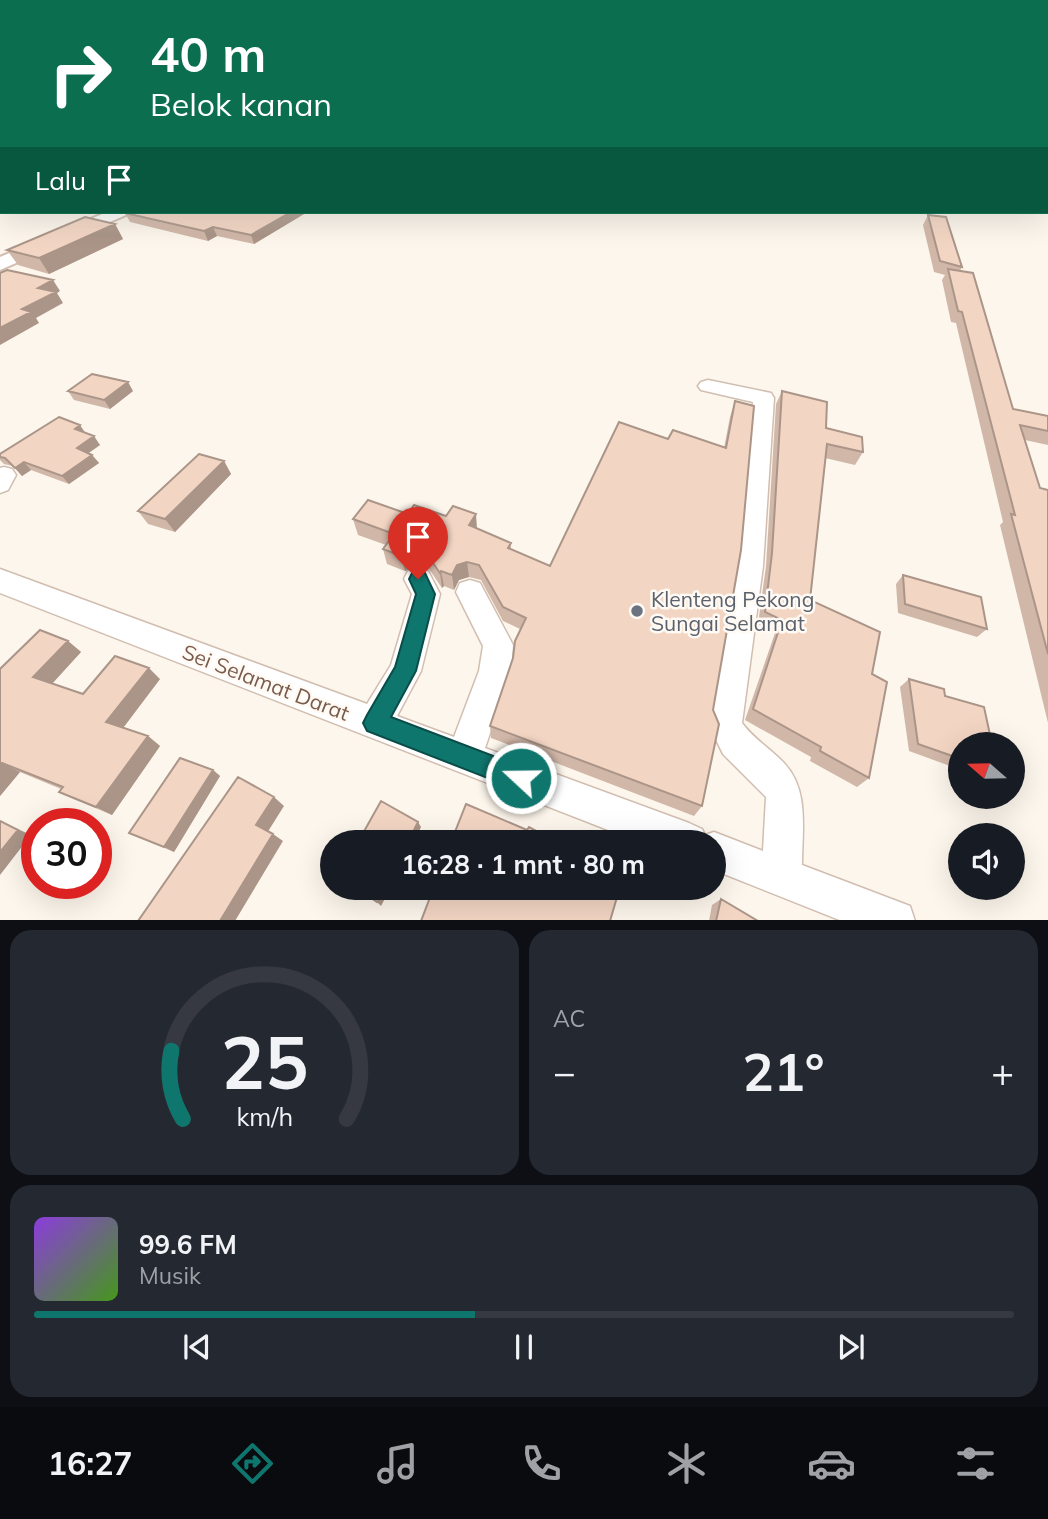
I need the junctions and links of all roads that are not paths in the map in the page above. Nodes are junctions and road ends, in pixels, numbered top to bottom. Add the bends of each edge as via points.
1 (115, 214) edge
2 (0, 264) edge
3 (708, 386) dead end
4 (418, 579) dead end
5 (0, 581) edge
6 (470, 592) dead end
7 (375, 723) junction
8 (464, 757) junction
9 (657, 830) edge
10 (726, 854) edge
11 (781, 865) junction
12 (895, 920) edge

1 - 2 street
3 - 11 street via 764,398 750,566 725,723 730,736 779,782 784,795
4 - 7 street via 426,594 405,671
5 - 7 street, Sei Selamat Darat
6 - 8 street via 498,645 495,671
7 - 8 street, Sei Selamat Darat
8 - 9 street, Sei Selamat Darat
10 - 11 street
11 - 12 street

